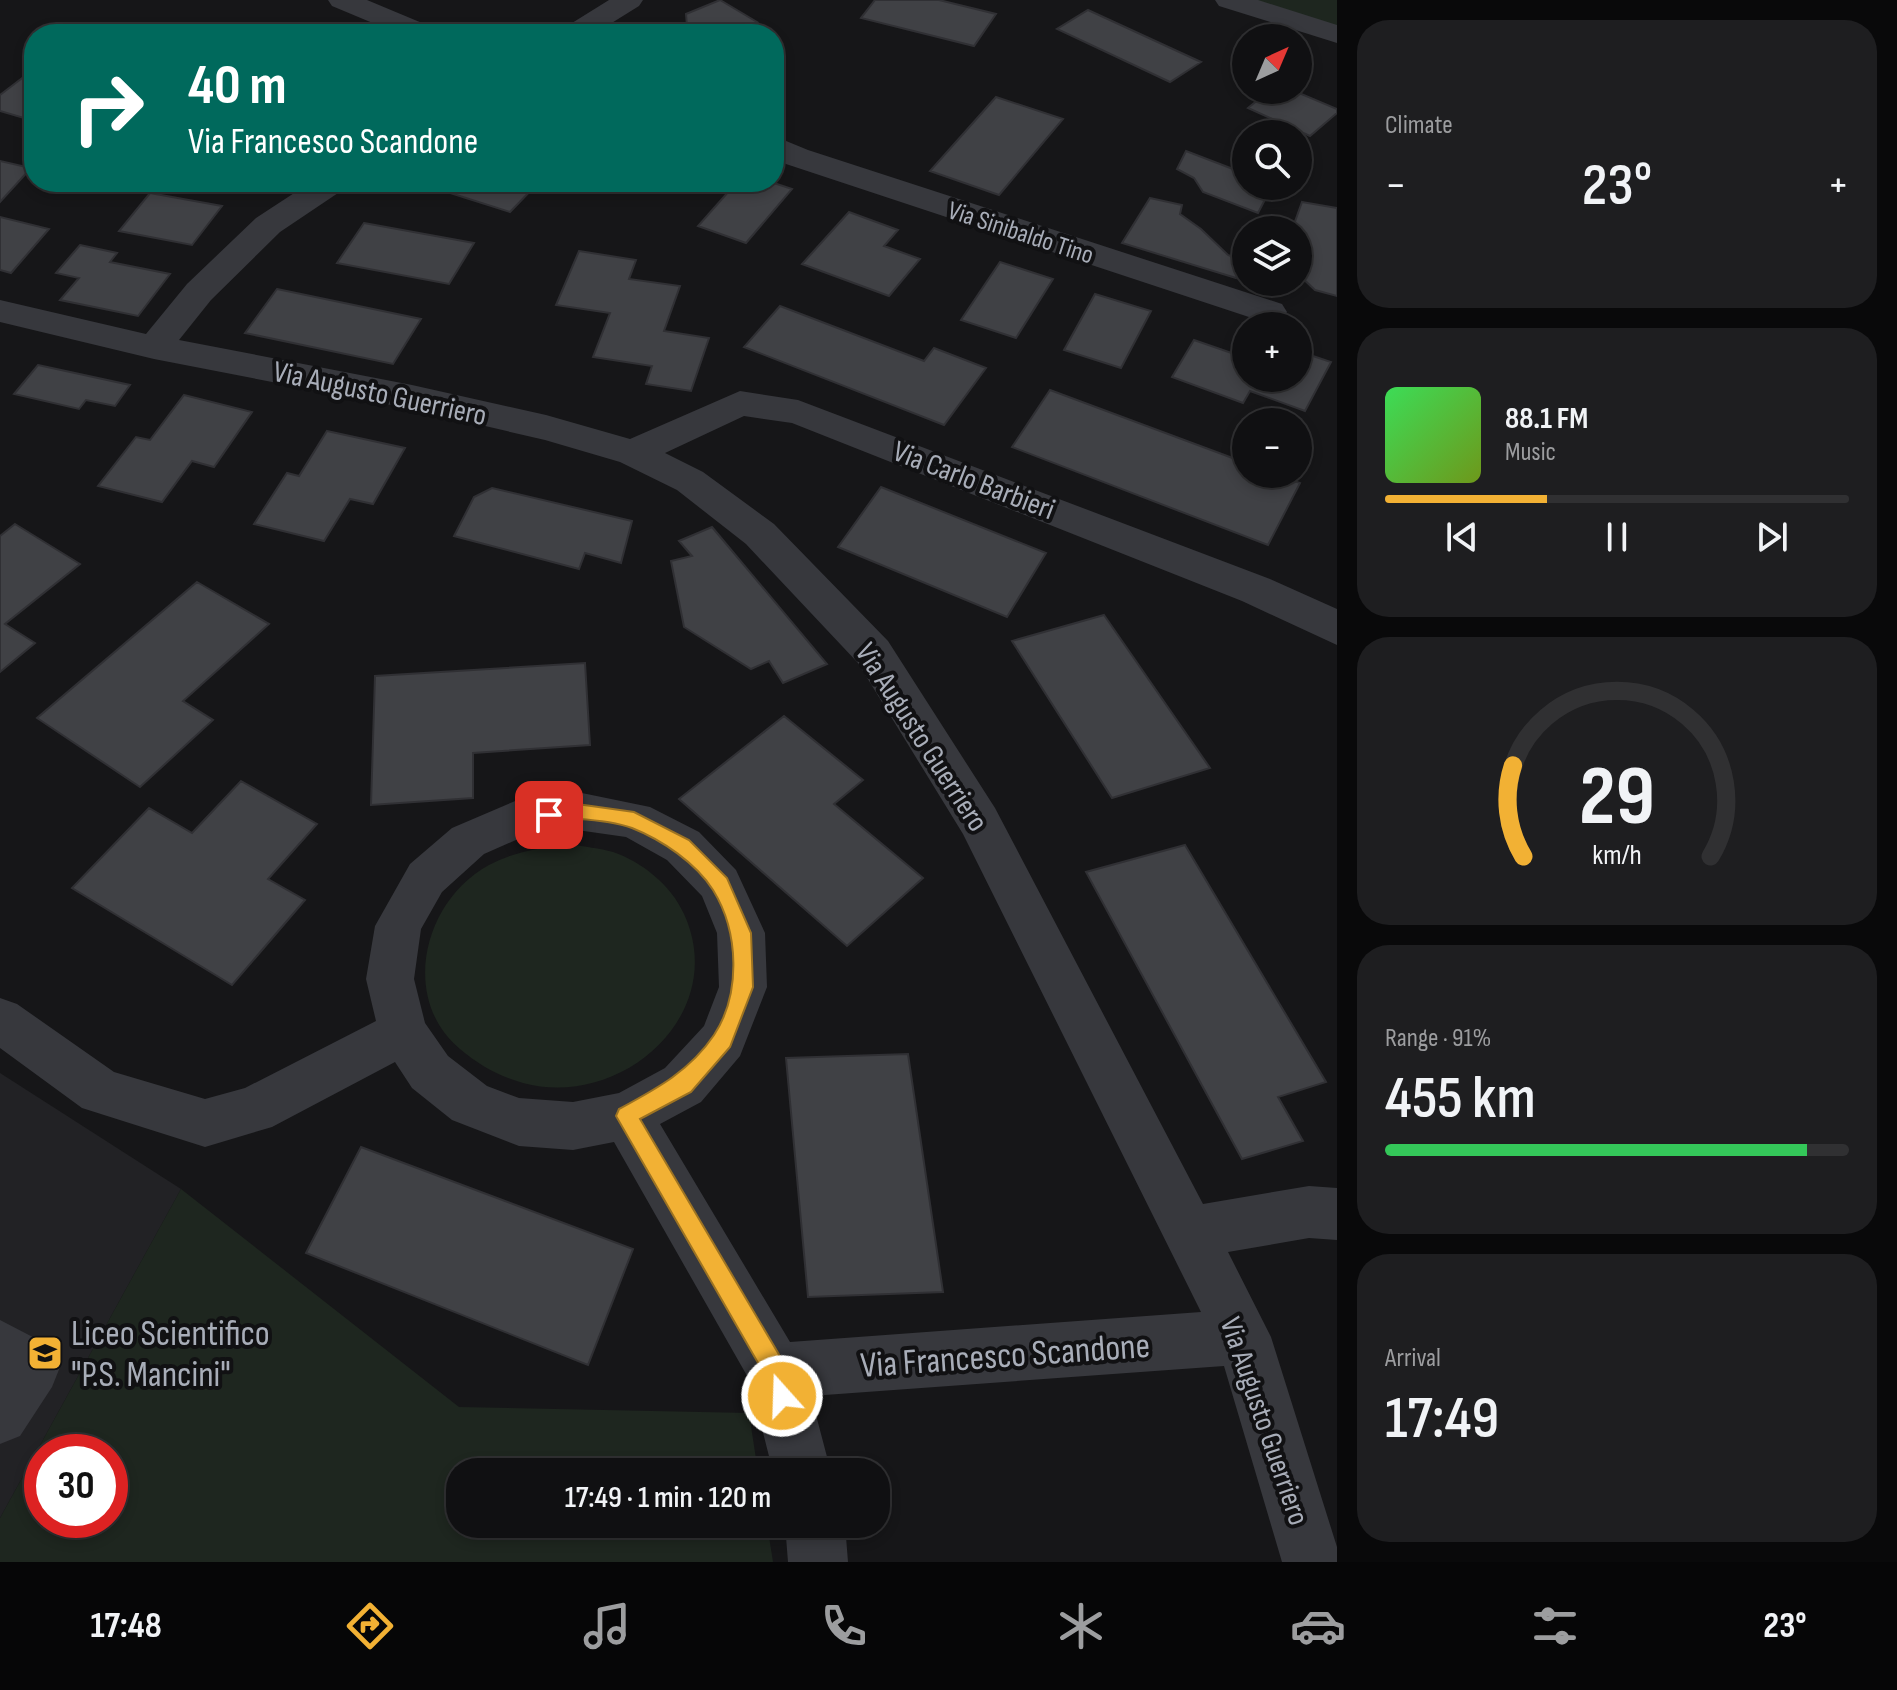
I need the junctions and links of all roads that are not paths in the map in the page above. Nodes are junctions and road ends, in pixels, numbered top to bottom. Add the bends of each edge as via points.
1 (342, 0) edge
2 (629, 0) edge
3 (1229, 0) edge
4 (400, 24) edge
5 (590, 24) edge
6 (1337, 34) edge
7 (784, 150) edge
8 (318, 192) edge
9 (0, 311) edge
10 (1270, 312) dead end
11 (154, 347) junction
12 (633, 453) junction
13 (1325, 622) edge
14 (0, 1020) edge
15 (403, 1032) junction
16 (627, 1116) junction
17 (1337, 1214) edge
18 (1190, 1233) junction
19 (1243, 1337) junction
20 (0, 1348) edge
21 (776, 1371) junction
22 (0, 1416) edge
23 (798, 1458) edge
24 (816, 1538) edge
25 (818, 1562) edge
26 (1312, 1562) edge

1 - 4 street
2 - 5 street
3 - 6 street
7 - 10 street, Via Sinibaldo Tino
8 - 11 street via 268,225 199,292
9 - 11 street, Via Augusto Guerriero
11 - 12 street, Via Augusto Guerriero via 412,397
12 - 13 street, Via Carlo Barbieri via 740,403 798,412
12 - 18 street, Via Augusto Guerriero via 690,481 760,534 873,652 979,821
14 - 15 street via 100,1091 205,1123 254,1110
15 - 16 street via 430,1072 470,1103 519,1122 573,1126
15 - 16 street via 390,979 398,926 426,878 468,841 520,818 577,811 634,820 683,846 720,884 741,933 743,987 723,1040 683,1085
16 - 21 street
17 - 18 street via 1309,1212
18 - 19 street, Via Augusto Guerriero
19 - 21 street, Via Francesco Scandone
19 - 26 street, Via Augusto Guerriero
20 - 22 street via 32,1367
21 - 23 street
24 - 25 street

